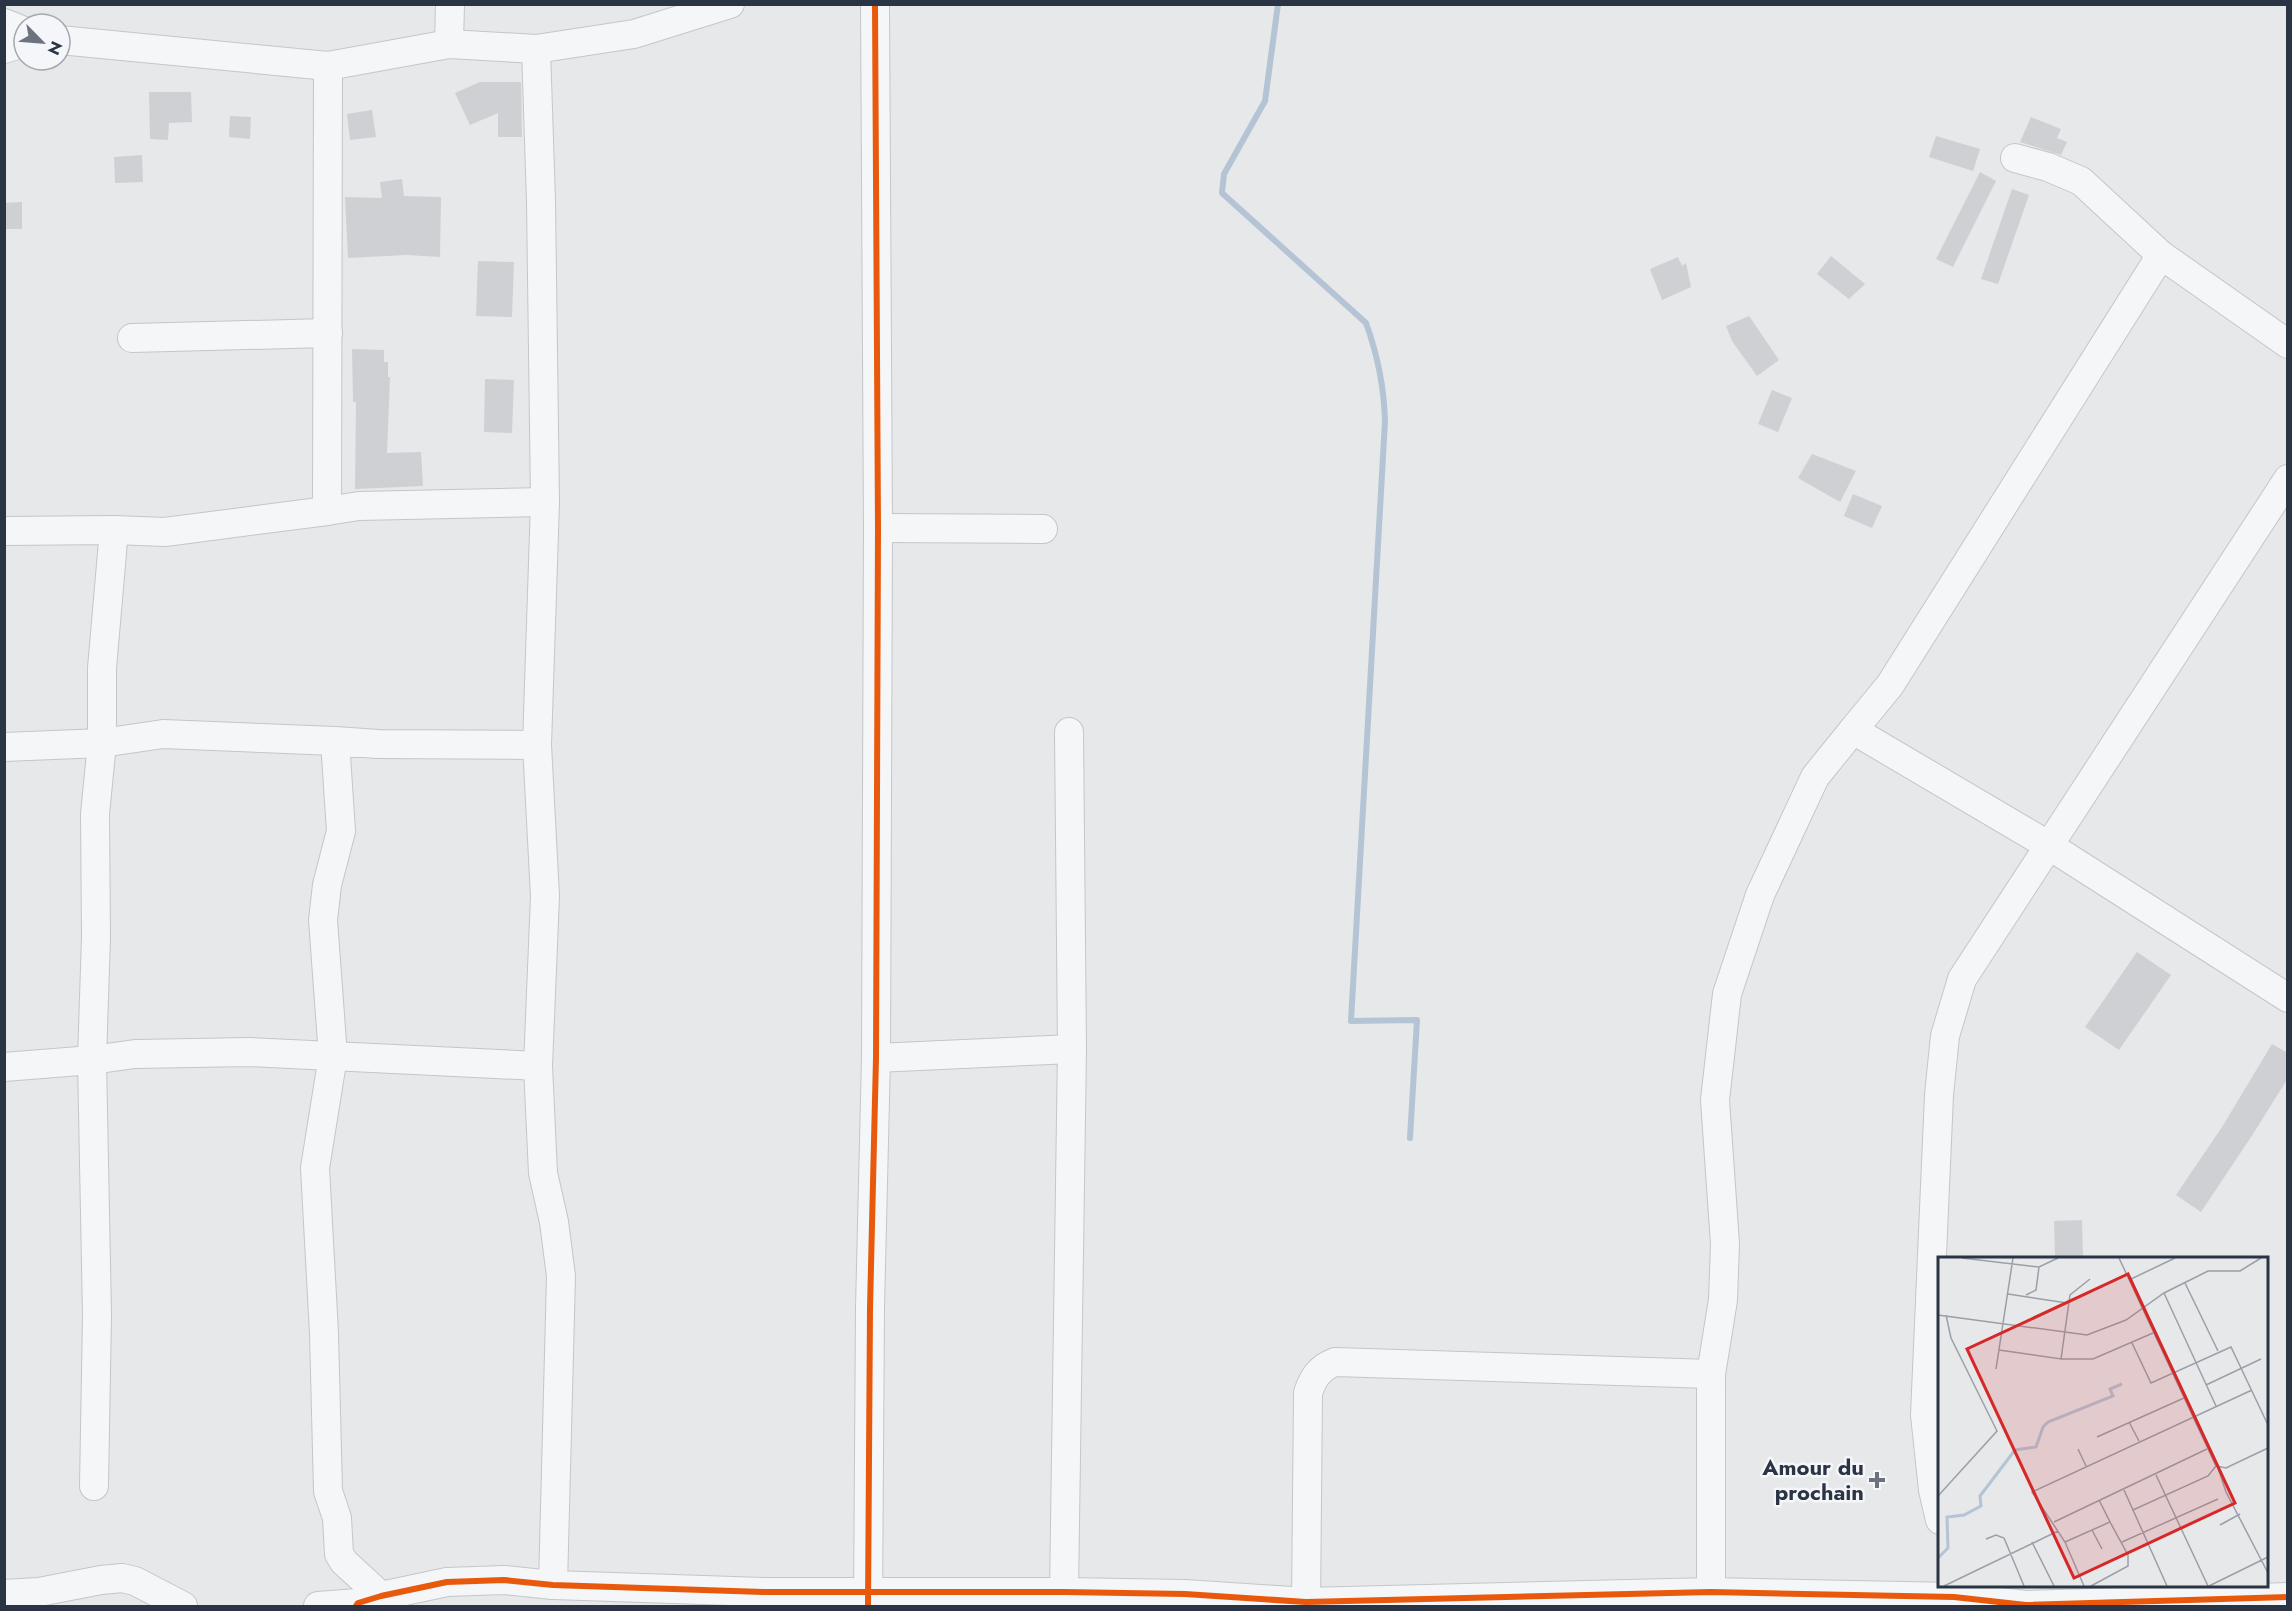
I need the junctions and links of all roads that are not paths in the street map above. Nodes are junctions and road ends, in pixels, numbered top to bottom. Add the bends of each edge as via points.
1 (450, 4) edge
2 (730, 4) edge
3 (875, 4) edge
4 (72, 41) edge
5 (449, 44) junction
6 (536, 49) junction
7 (328, 66) junction
8 (2015, 158) dead end
9 (2160, 255) junction
10 (328, 333) junction
11 (132, 338) dead end
12 (2288, 344) edge
13 (2288, 479) edge
14 (545, 502) junction
15 (327, 511) junction
16 (878, 528) junction
17 (1042, 529) dead end
18 (114, 530) junction
19 (4, 531) edge
20 (1853, 730) junction
21 (1069, 732) dead end
22 (335, 741) junction
23 (102, 743) junction
24 (537, 745) junction
25 (4, 747) edge
26 (2048, 845) junction
27 (2288, 998) edge
28 (1072, 1049) junction
29 (333, 1056) junction
30 (876, 1058) junction
31 (92, 1060) junction
32 (538, 1066) junction
33 (4, 1067) edge
34 (1710, 1374) junction
35 (94, 1486) dead end
36 (1938, 1511) edge
37 (554, 1584) junction
38 (1064, 1592) junction
39 (1711, 1592) junction
40 (4, 1594) edge
41 (1954, 1596) edge
42 (2288, 1597) edge
43 (868, 1599) edge
44 (365, 1602) edge
45 (2242, 1602) edge
46 (1306, 1604) edge
47 (183, 1606) edge
48 (318, 1606) edge

1 - 5 street
2 - 6 street via 634,34
3 - 16 street
4 - 7 street
5 - 6 street
5 - 7 street
6 - 14 street
7 - 10 street
8 - 9 street via 2081,181
9 - 12 street
9 - 20 street via 1890,685
10 - 11 street
10 - 15 street
13 - 26 street
14 - 15 street via 359,506
14 - 24 street
15 - 18 street via 165,532
16 - 17 street
16 - 30 street
18 - 19 street
18 - 23 street via 102,668
20 - 26 street
20 - 34 street via 1815,777 1760,895 1727,994 1715,1100 1725,1244 1723,1300
21 - 28 street
22 - 23 street via 163,734
22 - 24 street
22 - 29 street via 341,831 327,885 323,920
23 - 25 street
23 - 31 street via 95,814
24 - 32 street via 545,896
26 - 27 street
26 - 36 street via 1962,979 1945,1036 1925,1415
28 - 30 street
28 - 38 street
29 - 31 street via 238,1052 135,1054
29 - 32 street
29 - 44 street via 315,1168 328,1491 337,1518 339,1554
30 - 43 street
31 - 33 street
31 - 35 street via 97,1262
32 - 37 street via 543,1173 561,1276
34 - 39 street
34 - 46 street via 1335,1362 1325,1366 1317,1373 1308,1393
37 - 43 street
37 - 44 street via 504,1580 447,1582
38 - 43 street
38 - 46 street via 1185,1594
39 - 41 street
39 - 46 street
40 - 47 street via 122,1578
41 - 45 street via 2026,1605
42 - 45 street
44 - 48 street

